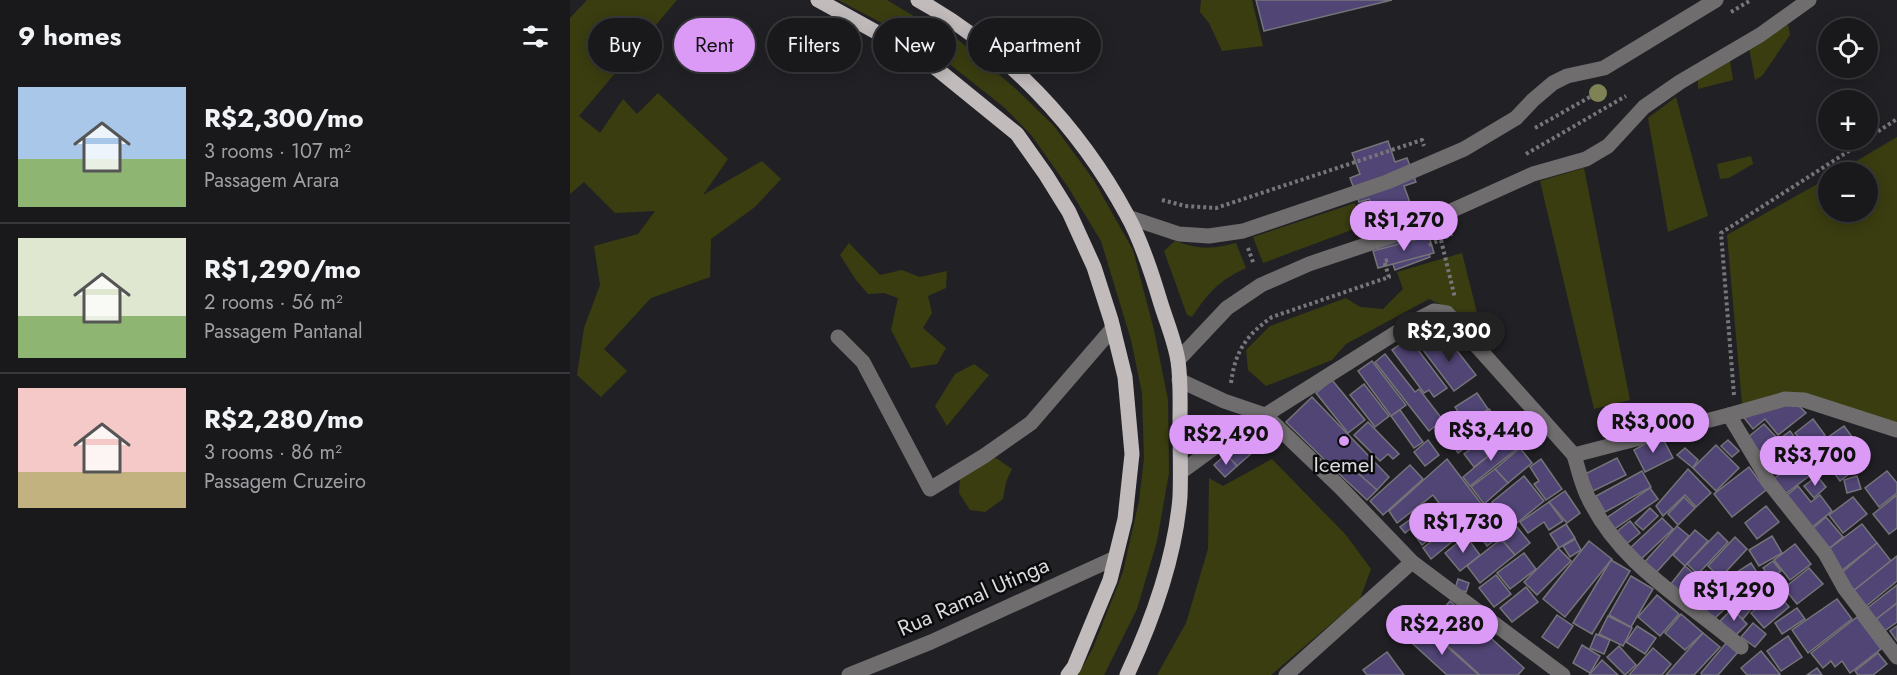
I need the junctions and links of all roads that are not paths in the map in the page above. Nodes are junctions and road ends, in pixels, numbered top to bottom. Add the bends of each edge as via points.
1 (818, 0) edge
2 (918, 0) edge
3 (1716, 0) edge
4 (1809, 0) edge
5 (1128, 217) junction
6 (1113, 328) junction
7 (838, 338) dead end
8 (1178, 360) junction
9 (1179, 380) junction
10 (1732, 409) junction
11 (1265, 415) junction
12 (1897, 430) edge
13 (1574, 455) junction
14 (1181, 472) junction
15 (1115, 558) junction
16 (1412, 562) junction
17 (1741, 647) dead end
18 (1897, 657) edge
19 (849, 675) edge
20 (1068, 675) edge
21 (1127, 675) edge
22 (1286, 675) edge
23 (1563, 675) edge

1 - 6 main road via 937,69 1017,134 1069,212 1094,267
2 - 5 main road via 949,18 1052,106 1092,157
3 - 5 street via 1604,68 1553,83 1516,118 1464,149 1387,182 1243,231 1209,236 1179,234
4 - 8 street via 1644,107 1608,146 1586,159 1533,174 1404,232 1309,264 1261,285 1227,308
5 - 8 main road via 1156,287
6 - 7 street via 1031,423 930,489 863,362
6 - 15 main road via 1125,377 1132,454 1125,519
8 - 9 main road
9 - 11 street
9 - 14 main road
10 - 12 street via 1785,399 1804,400
10 - 13 street
10 - 18 street via 1771,485
11 - 13 street via 1424,315 1452,308
11 - 14 street
11 - 16 street
13 - 17 street via 1587,495 1630,557
14 - 21 main road via 1167,570
15 - 19 street, Rua Ramal Utinga
15 - 20 main road via 1110,580
16 - 22 street
16 - 23 street

